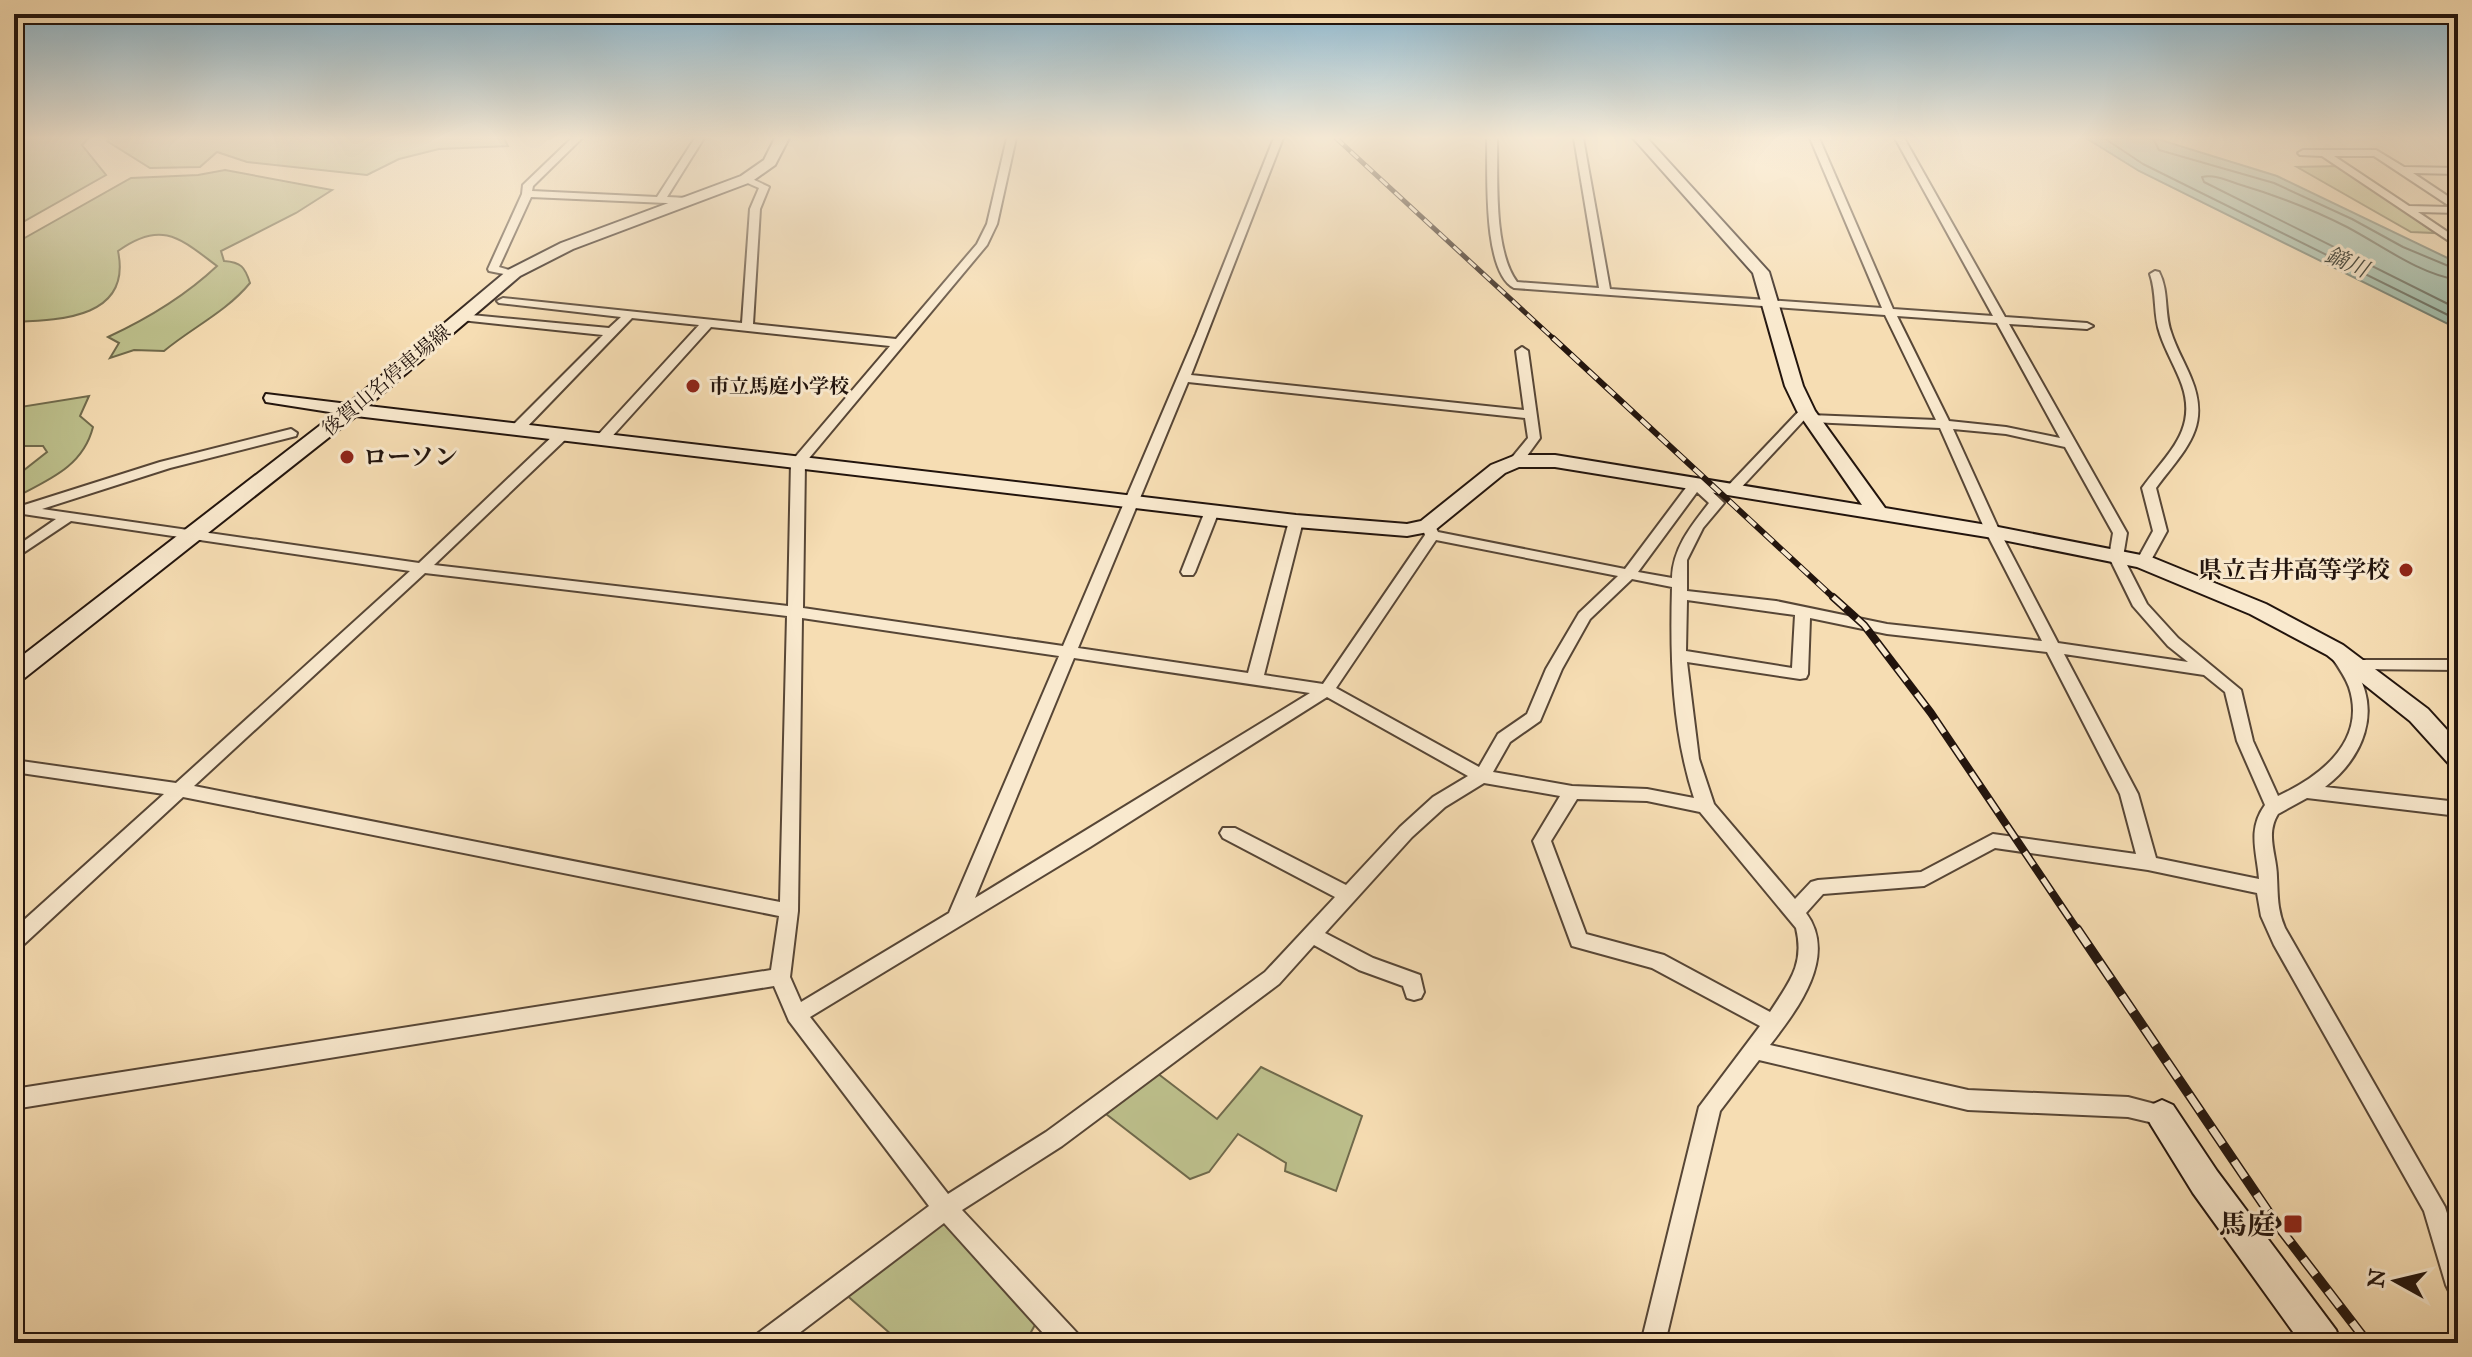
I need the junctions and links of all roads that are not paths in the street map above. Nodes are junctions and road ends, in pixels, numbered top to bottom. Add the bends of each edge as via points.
1 (524, 201) edge
2 (689, 201) edge
3 (758, 201) edge
4 (996, 201) edge
5 (1254, 201) edge
6 (1496, 201) edge
7 (1589, 201) edge
8 (1697, 201) edge
9 (1841, 201) edge
10 (1934, 201) edge
11 (2396, 201) edge
12 (2407, 209) junction
13 (2458, 209) edge
14 (2458, 244) edge
15 (514, 273) junction
16 (2155, 274) dead end
17 (1605, 291) junction
18 (503, 301) dead end
19 (1772, 304) junction
20 (1889, 312) junction
21 (629, 315) junction
22 (461, 317) junction
23 (2000, 320) junction
24 (707, 324) junction
25 (2087, 326) dead end
26 (747, 328) junction
27 (611, 332) junction
28 (896, 343) junction
29 (1522, 351) dead end
30 (1185, 378) junction
31 (273, 398) dead end
32 (352, 410) junction
33 (1531, 415) junction
34 (1808, 415) junction
35 (1945, 425) junction
36 (518, 428) junction
37 (291, 433) dead end
38 (562, 435) junction
39 (602, 439) junction
40 (2069, 444) junction
41 (1516, 461) junction
42 (798, 462) junction
43 (1696, 484) junction
44 (1732, 489) junction
45 (1130, 501) junction
46 (1212, 511) junction
47 (18, 512) edge
48 (1879, 514) junction
49 (68, 517) junction
50 (1296, 521) junction
51 (1430, 530) junction
52 (1993, 532) junction
53 (192, 536) junction
54 (14, 555) edge
55 (2116, 557) junction
56 (2143, 562) junction
57 (422, 568) junction
58 (1188, 572) dead end
59 (1629, 574) junction
60 (1679, 590) junction
61 (1803, 611) junction
62 (795, 612) junction
63 (2052, 647) junction
64 (2335, 650) junction
65 (1066, 653) junction
66 (1678, 655) junction
67 (2355, 664) junction
68 (2458, 665) edge
69 (2210, 671) junction
70 (14, 674) edge
71 (1255, 678) junction
72 (1327, 690) junction
73 (2458, 758) edge
74 (14, 766) edge
75 (1482, 776) junction
76 (177, 789) junction
77 (2306, 791) junction
78 (1572, 792) junction
79 (2274, 806) junction
80 (1706, 807) junction
81 (2458, 809) edge
82 (1229, 833) dead end
83 (2148, 863) junction
84 (2268, 888) junction
85 (1348, 895) junction
86 (789, 911) junction
87 (1795, 912) junction
88 (957, 918) junction
89 (1312, 935) junction
90 (14, 941) edge
91 (780, 977) junction
92 (1414, 992) dead end
93 (796, 1015) junction
94 (1774, 1024) junction
95 (1755, 1050) junction
96 (14, 1099) edge
97 (2162, 1115) joint
98 (945, 1208) junction
99 (2458, 1285) edge
100 (766, 1343) edge
101 (1069, 1343) edge
102 (1653, 1343) edge
103 (2323, 1343) edge

1 - 15 street via 493,269
2 - 15 street, 後賀山名停車場線 via 567,246
3 - 26 street
4 - 28 street via 988,235
5 - 30 street
6 - 17 street via 1499,257 1507,280 1514,285
7 - 17 street
8 - 19 street via 1755,264
9 - 20 street
10 - 23 street
11 - 12 street
12 - 13 street
12 - 14 street
15 - 22 street, 後賀山名停車場線
16 - 56 street via 2162,289 2162,321 2191,396 2192,425 2149,488 2160,531
17 - 19 street
18 - 21 street
19 - 20 street
19 - 34 street via 1794,386
20 - 23 street
20 - 35 street
21 - 24 street
21 - 27 street
22 - 27 street
22 - 32 street, 後賀山名停車場線
23 - 25 street
23 - 40 street
24 - 26 street
24 - 39 street
26 - 28 street
27 - 36 street
28 - 42 street
29 - 33 street
30 - 33 street
30 - 45 street
31 - 32 street
32 - 36 street
32 - 53 street, 後賀山名停車場線
33 - 41 street via 1534,438
34 - 35 street
34 - 44 street
34 - 48 street
35 - 40 street
35 - 52 street
36 - 38 street
37 - 47 street via 165,465
38 - 39 street
38 - 57 street
39 - 42 street
40 - 55 street via 2120,533
41 - 43 street via 1555,461
41 - 51 street via 1498,469
42 - 45 street
42 - 62 street
43 - 44 street
43 - 59 street
43 - 60 street via 1717,503 1680,560
44 - 48 street
45 - 46 street
45 - 65 street
46 - 50 street
46 - 58 street
47 - 49 street
48 - 52 street
49 - 53 street
49 - 54 street
50 - 51 street
50 - 71 street
51 - 59 street
51 - 72 street
52 - 55 street
52 - 63 street
53 - 57 street
53 - 70 street, 後賀山名停車場線
55 - 56 street
55 - 69 street via 2141,606 2173,642
56 - 64 street via 2258,609
57 - 62 street
57 - 76 street
59 - 60 street
59 - 75 street via 1584,616 1534,717 1504,738
60 - 61 street
60 - 66 street
61 - 63 street via 1887,629
61 - 66 street via 1800,674
62 - 65 street
62 - 86 street
63 - 69 street
63 - 83 street via 2129,794
64 - 67 street
64 - 77 street via 2357,687 2359,731 2338,767
65 - 71 street
65 - 88 street
66 - 80 street via 1690,759
67 - 68 street
67 - 73 street via 2419,715
69 - 79 street via 2233,690 2245,741
71 - 72 street
72 - 75 street
72 - 88 street
74 - 76 street
75 - 78 street
75 - 85 street via 1439,802
76 - 86 street
76 - 90 street
77 - 79 street
77 - 81 street
78 - 80 street via 1647,795
78 - 94 street via 1542,841 1579,940 1657,961
79 - 84 street via 2262,830
80 - 87 street
82 - 85 street
83 - 84 street
83 - 87 street via 1993,841 1924,879 1818,887
84 - 99 street via 2284,945 2434,1207
85 - 89 street
86 - 91 street
87 - 94 street via 1805,926 1808,963
88 - 93 street
89 - 92 street via 1366,964 1413,981
89 - 98 street via 1272,978 1054,1139
91 - 93 street
91 - 96 street
93 - 98 street
94 - 95 street
95 - 97 street via 1968,1100 2128,1107
95 - 102 street via 1710,1107
97 - 103 street
98 - 100 street
98 - 101 street

